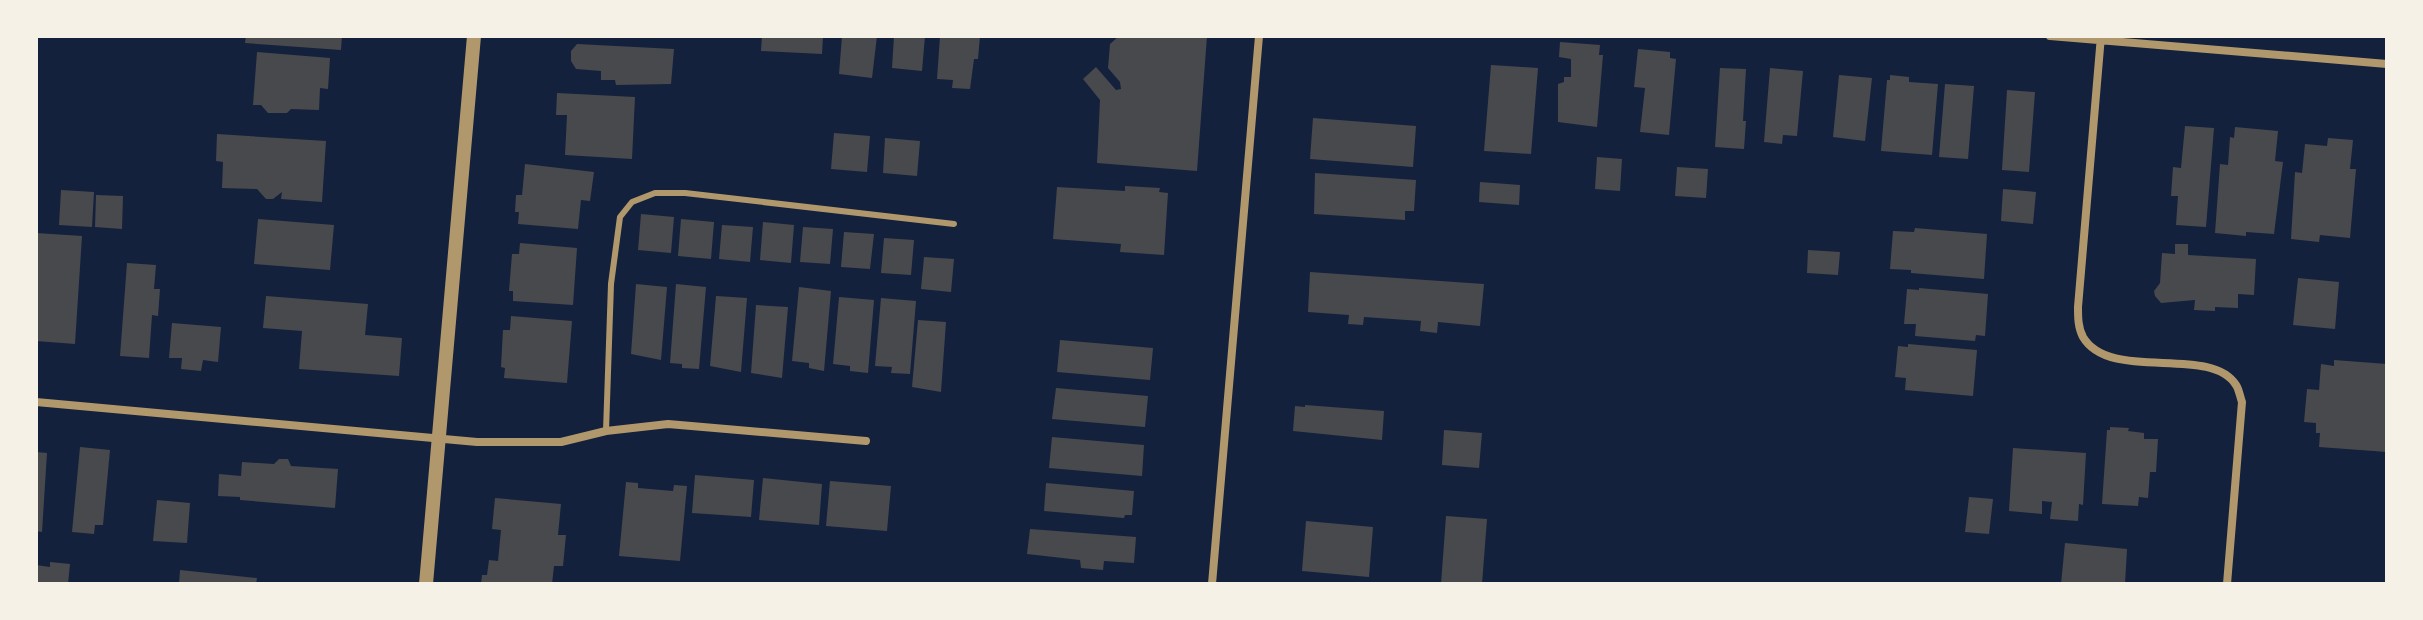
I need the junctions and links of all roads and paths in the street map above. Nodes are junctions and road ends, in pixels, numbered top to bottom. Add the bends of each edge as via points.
1 (474, 36) edge
2 (1259, 36) edge
3 (2050, 36) edge
4 (2101, 38) edge
5 (2387, 64) edge
6 (954, 224) dead end
7 (36, 402) edge
8 (606, 431) junction
9 (439, 438) junction
10 (866, 441) dead end
11 (426, 584) edge
12 (1212, 584) edge
13 (2227, 584) edge

1 - 9 street
2 - 12 street
3 - 4 street
4 - 5 street
4 - 13 street via 2078,307 2082,335 2093,349 2111,358 2221,370 2237,385 2242,402
6 - 8 lane via 685,193 655,193 632,202 620,217 611,284
7 - 9 street
8 - 9 street via 561,442
8 - 10 street via 668,424
9 - 11 street

